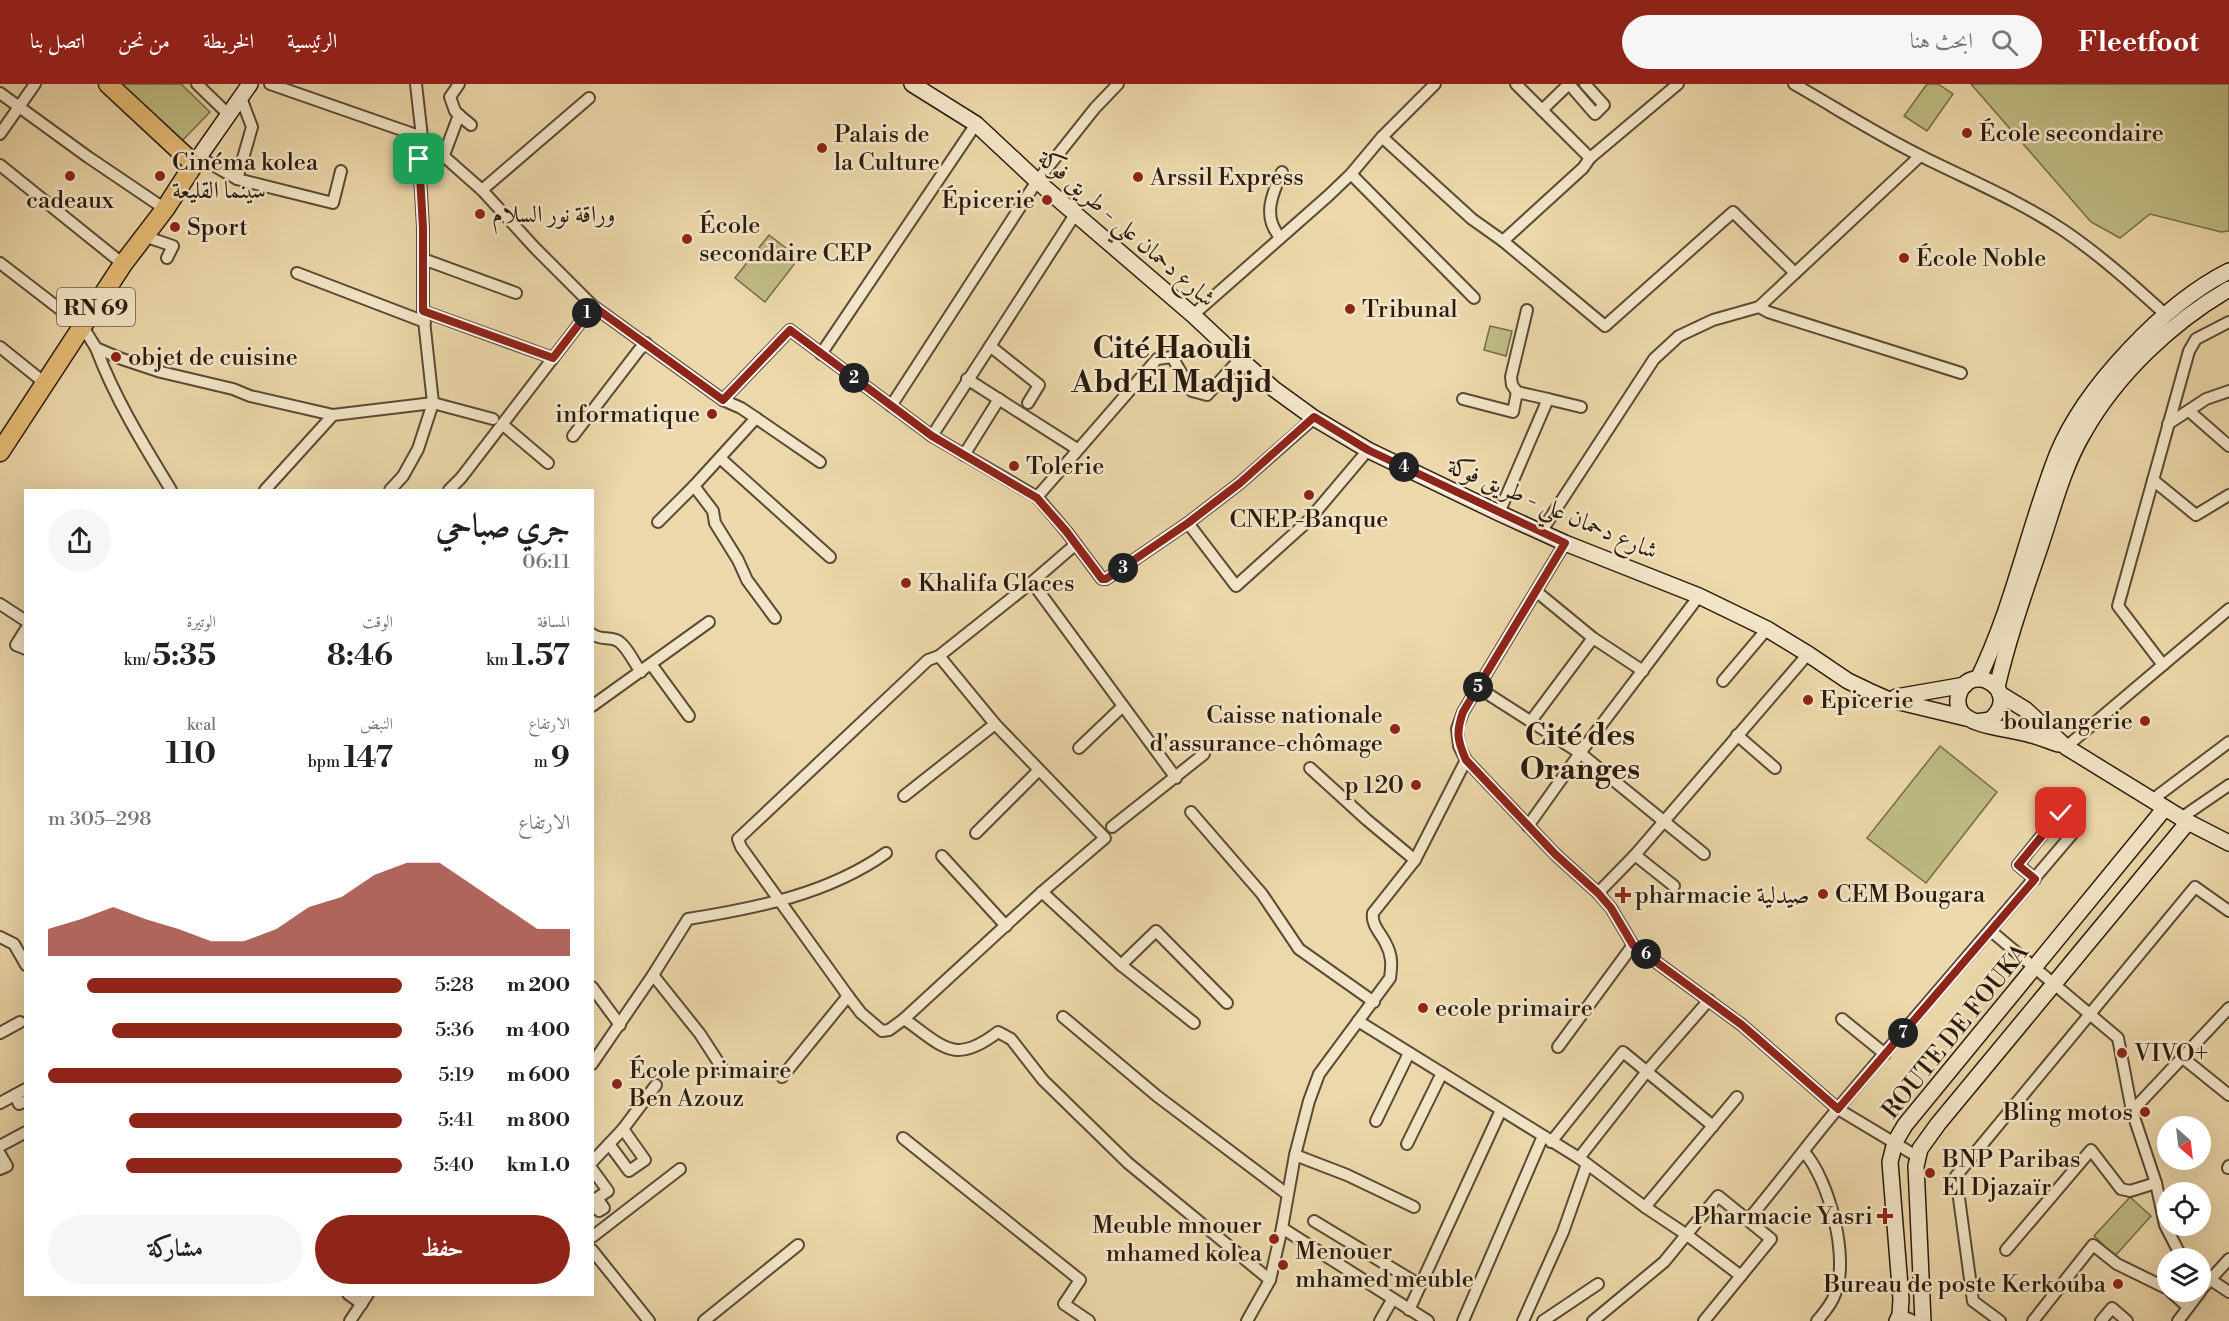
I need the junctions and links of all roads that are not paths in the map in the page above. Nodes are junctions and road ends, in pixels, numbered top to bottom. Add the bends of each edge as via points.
1 (35, 84) edge
2 (108, 84) edge
3 (197, 84) edge
4 (250, 84) edge
5 (270, 84) edge
6 (417, 84) edge
7 (459, 84) edge
8 (912, 84) edge
9 (1118, 84) edge
10 (1435, 84) edge
11 (1516, 84) edge
12 (1569, 84) edge
13 (1585, 84) edge
14 (1678, 84) edge
15 (1794, 84) edge
16 (0, 93) edge
17 (241, 98) junction
18 (589, 98) dead end
19 (18, 108) junction
20 (1542, 110) junction
21 (228, 114) junction
22 (459, 115) junction
23 (976, 124) junction
24 (471, 125) dead end
25 (0, 134) edge
26 (422, 137) junction
27 (1382, 137) junction
28 (444, 155) junction
29 (1920, 156) junction
30 (1590, 158) junction
31 (197, 161) junction
32 (0, 165) edge
33 (341, 171) dead end
34 (1282, 172) dead end
35 (1351, 174) junction
36 (237, 179) junction
37 (1037, 181) junction
38 (482, 190) junction
39 (165, 208) junction
40 (1076, 213) junction
41 (144, 236) junction
42 (1280, 237) junction
43 (1503, 241) junction
44 (167, 258) dead end
45 (423, 259) junction
46 (0, 263) edge
47 (123, 264) junction
48 (2229, 271) edge
49 (297, 273) dead end
50 (1795, 273) junction
51 (2229, 289) edge
52 (516, 292) dead end
53 (1474, 298) dead end
54 (593, 306) junction
55 (1759, 308) junction
56 (1527, 310) dead end
57 (2165, 314) junction
58 (1193, 315) junction
59 (424, 317) junction
60 (2229, 322) edge
61 (83, 327) junction
62 (646, 343) junction
63 (990, 346) junction
64 (0, 347) edge
65 (96, 348) junction
66 (821, 354) junction
67 (553, 358) junction
68 (1240, 359) junction
69 (1961, 373) dead end
70 (967, 380) junction
71 (46, 384) junction
72 (2229, 391) edge
73 (1517, 392) junction
74 (999, 399) junction
75 (1463, 399) dead end
76 (1548, 399) junction
77 (723, 400) junction
78 (433, 403) junction
79 (1028, 403) dead end
80 (891, 406) junction
81 (1581, 407) dead end
82 (2189, 411) junction
83 (333, 415) junction
84 (1314, 417) junction
85 (756, 418) junction
86 (497, 421) junction
87 (2168, 424) junction
88 (573, 436) dead end
89 (932, 436) junction
90 (2229, 446) edge
91 (1, 449) edge
92 (1077, 449) junction
93 (1368, 450) junction
94 (964, 455) junction
95 (720, 458) junction
96 (820, 462) dead end
97 (548, 463) dead end
98 (2153, 480) junction
99 (694, 486) junction
100 (170, 489) edge
101 (266, 489) edge
102 (391, 489) edge
103 (450, 489) edge
104 (2229, 495) edge
105 (1037, 498) junction
106 (1499, 513) junction
107 (658, 522) dead end
108 (1188, 523) junction
109 (1541, 532) junction
110 (1565, 543) junction
111 (1076, 544) junction
112 (830, 557) dead end
113 (1032, 582) junction
114 (1536, 592) junction
115 (1699, 596) junction
116 (0, 604) edge
117 (2229, 609) edge
118 (775, 618) dead end
119 (2218, 619) junction
120 (24, 620) edge
121 (709, 622) dead end
122 (2229, 624) edge
123 (1767, 629) junction
124 (24, 632) edge
125 (1593, 638) junction
126 (595, 639) edge
127 (24, 648) edge
128 (1808, 654) junction
129 (939, 656) junction
130 (651, 664) junction
131 (2163, 665) junction
132 (1643, 671) junction
133 (640, 672) junction
134 (1723, 681) dead end
135 (1971, 682) junction
136 (1478, 687) junction
137 (1998, 690) junction
138 (1887, 699) junction
139 (594, 705) edge
140 (1123, 706) junction
141 (689, 716) dead end
142 (1971, 720) junction
143 (1531, 721) junction
144 (995, 724) junction
145 (1737, 735) junction
146 (2229, 742) edge
147 (2066, 747) junction
148 (1079, 748) dead end
149 (1580, 753) junction
150 (1204, 754) dead end
151 (1466, 760) junction
152 (1310, 768) dead end
153 (1775, 768) dead end
154 (1038, 771) junction
155 (1176, 778) junction
156 (2229, 785) edge
157 (903, 796) dead end
158 (2158, 804) junction
159 (1191, 812) dead end
160 (1664, 820) junction
161 (2184, 820) junction
162 (1528, 826) junction
163 (1112, 827) dead end
164 (976, 833) dead end
165 (2229, 843) edge
166 (886, 853) dead end
167 (1704, 854) dead end
168 (1635, 855) junction
169 (942, 856) dead end
170 (1415, 860) junction
171 (2035, 879) junction
172 (1674, 886) dead end
173 (1042, 892) junction
174 (1598, 893) junction
175 (781, 901) junction
176 (2229, 911) edge
177 (1006, 926) junction
178 (1991, 931) junction
179 (0, 937) edge
180 (14, 944) junction
181 (1633, 945) junction
182 (24, 949) edge
183 (24, 962) edge
184 (1120, 965) junction
185 (2034, 968) junction
186 (653, 975) junction
187 (2054, 984) junction
188 (594, 990) edge
189 (848, 996) junction
190 (1709, 1000) junction
191 (1374, 1002) junction
192 (1227, 1003) dead end
193 (2229, 1008) edge
194 (2090, 1015) junction
195 (1063, 1017) dead end
196 (904, 1019) junction
197 (1842, 1019) dead end
198 (1358, 1020) junction
199 (20, 1022) dead end
200 (1194, 1023) dead end
201 (620, 1024) junction
202 (0, 1033) edge
203 (1558, 1047) dead end
204 (1409, 1053) junction
205 (1885, 1054) junction
206 (2183, 1058) junction
207 (594, 1061) edge
208 (1648, 1070) junction
209 (724, 1071) dead end
210 (1442, 1072) junction
211 (782, 1077) dead end
212 (656, 1084) dead end
213 (24, 1090) edge
214 (15, 1095) junction
215 (2229, 1095) edge
216 (1737, 1096) dead end
217 (24, 1102) edge
218 (0, 1103) edge
219 (1838, 1109) junction
220 (1501, 1110) junction
221 (2132, 1111) junction
222 (1376, 1121) dead end
223 (1713, 1126) junction
224 (623, 1129) junction
225 (24, 1133) edge
226 (903, 1138) dead end
227 (1547, 1139) junction
228 (1895, 1142) junction
229 (609, 1144) junction
230 (1407, 1144) dead end
231 (0, 1146) edge
232 (1804, 1152) junction
233 (0, 1154) edge
234 (1295, 1155) junction
235 (1918, 1157) junction
236 (594, 1160) edge
237 (1583, 1161) junction
238 (0, 1169) edge
239 (680, 1169) dead end
240 (594, 1172) edge
241 (2156, 1183) junction
242 (1287, 1194) junction
243 (594, 1205) edge
244 (1414, 1207) dead end
245 (1645, 1208) junction
246 (1314, 1221) dead end
247 (1748, 1221) junction
248 (1282, 1228) junction
249 (1688, 1234) junction
250 (594, 1235) edge
251 (798, 1245) dead end
252 (2177, 1248) edge
253 (2006, 1250) dead end
254 (594, 1252) edge
255 (2229, 1259) edge
256 (1741, 1276) junction
257 (1270, 1280) junction
258 (2211, 1280) joint
259 (1598, 1284) dead end
260 (2157, 1284) edge
261 (1420, 1285) junction
262 (2229, 1292) edge
263 (365, 1299) edge
264 (1392, 1300) junction
265 (2183, 1302) edge
266 (2191, 1302) edge
267 (2188, 1306) junction
268 (1409, 1310) junction
269 (1903, 1319) edge
270 (1424, 1320) edge
271 (350, 1321) edge
272 (649, 1321) edge
273 (704, 1321) edge
274 (1089, 1321) edge
275 (1247, 1321) edge
276 (1380, 1321) edge
277 (1463, 1321) edge
278 (1523, 1321) edge
279 (1543, 1321) edge
280 (1593, 1321) edge
281 (1704, 1321) edge
282 (1817, 1321) edge
283 (1923, 1321) edge
284 (2000, 1321) edge
285 (2033, 1321) edge
286 (2101, 1321) edge
287 (2127, 1321) edge
288 (2178, 1321) edge

1 - 19 street
2 - 31 main road
3 - 21 street
4 - 17 main road
5 - 26 street
6 - 26 street
7 - 22 street via 450,98
8 - 23 main road, شارع دحمان علي - طريق فوكة
9 - 37 street
10 - 27 street
11 - 20 street
12 - 13 street via 1595,114 1604,105
12 - 20 street
14 - 30 street
15 - 29 street
16 - 19 street
17 - 21 main road
17 - 36 street via 252,127
18 - 38 street
19 - 25 street
19 - 39 street
20 - 30 street
21 - 31 main road
22 - 24 street
22 - 28 street
23 - 37 main road, شارع دحمان علي - طريق فوكة
23 - 66 street
26 - 28 street
26 - 45 street via 419,159
27 - 35 street
27 - 43 street via 1472,219
28 - 38 street
29 - 50 street
29 - 57 street via 1987,187 2062,229 2102,258
30 - 43 street
31 - 36 street
31 - 39 main road, RN 69
32 - 47 street
33 - 36 street via 333,203
34 - 42 street via 1269,208 1273,229
35 - 42 street
35 - 53 street
37 - 40 main road, شارع دحمان علي - طريق فوكة
37 - 80 street
38 - 54 street
39 - 41 main road, RN 69
40 - 58 main road, شارع دحمان علي - طريق فوكة
40 - 63 street
41 - 44 street via 173,246
41 - 47 main road, RN 69
42 - 58 street
43 - 50 street via 1605,326 1733,212
45 - 52 street
45 - 59 street
46 - 61 street
47 - 61 main road, RN 69
48 - 57 main road
49 - 59 street
50 - 55 street
51 - 137 main road via 2196,309 2140,359 2083,433 2008,637
54 - 62 street
54 - 67 street
55 - 69 street
55 - 109 street via 1713,320 1679,336 1654,359
56 - 73 street via 1510,377
57 - 135 main road via 2129,350 2071,427 2045,488 1996,639
58 - 68 main road, شارع دحمان علي - طريق فوكة
59 - 67 street
59 - 78 street
60 - 87 street via 2196,339
61 - 65 street
61 - 71 main road, RN 69
62 - 77 street
62 - 88 street
63 - 70 street
63 - 79 street via 1039,385
64 - 71 street
65 - 83 street via 161,372
65 - 100 street via 124,412
66 - 77 street via 790,330
66 - 80 street
67 - 86 street
68 - 84 main road, شارع دحمان علي - طريق فوكة
68 - 92 street via 1207,395 1192,391 1172,357 1157,359
70 - 74 street
70 - 89 street
71 - 91 main road, RN 69
72 - 82 street via 2206,399
73 - 75 street via 1513,412
73 - 76 street
74 - 92 street
74 - 94 street
76 - 81 street
76 - 106 street
77 - 85 street
78 - 83 street
78 - 86 street
78 - 102 street via 418,449
80 - 89 street
82 - 87 street
82 - 90 street
83 - 101 street
84 - 93 main road, شارع دحمان علي - طريق فوكة
84 - 108 street
85 - 95 street
85 - 96 street
86 - 97 street
86 - 103 street
87 - 98 street
89 - 94 street
92 - 105 street
93 - 106 main road, شارع دحمان علي - طريق فوكة
93 - 108 street via 1308,521 1236,586
94 - 105 street
95 - 99 street
95 - 112 street
98 - 104 street via 2196,516
98 - 131 street via 2118,606
99 - 107 street
99 - 118 street via 713,512 715,523 747,580
105 - 111 street
106 - 109 main road, شارع دحمان علي - طريق فوكة
108 - 111 street via 1106,579 1102,579
109 - 110 main road, شارع دحمان علي - طريق فوكة
110 - 114 street
110 - 115 main road, شارع دحمان علي - طريق فوكة
111 - 113 street
113 - 129 street
113 - 140 street
114 - 125 street
114 - 136 street
115 - 123 main road, شارع دحمان علي - طريق فوكة
115 - 132 street
116 - 120 street
117 - 119 street
119 - 122 street
119 - 131 street
121 - 130 street
123 - 128 main road, شارع دحمان علي - طريق فوكة
123 - 134 street
124 - 127 street via 16,645
125 - 132 street
125 - 143 street
126 - 133 street via 620,642
128 - 138 main road, شارع دحمان علي - طريق فوكة via 1848,681
128 - 145 street
129 - 144 street
129 - 175 street via 928,660 738,838
130 - 133 street
130 - 141 street
131 - 147 street
132 - 149 street
133 - 139 street
135 - 137 main road via 1985,679
135 - 138 main road
135 - 142 main road via 1958,698 1958,706
136 - 143 street
136 - 151 street via 1457,729
137 - 142 main road via 2001,701 1996,715 1990,720
137 - 147 main road, شارع دحمان علي - طريق فوكة
138 - 142 main road, شارع دحمان علي - طريق فوكة
140 - 148 street
140 - 155 street
142 - 147 main road, شارع دحمان علي - طريق فوكة
143 - 149 street
144 - 154 street
144 - 157 street
145 - 153 street
145 - 160 street
146 - 158 street
147 - 158 main road, شارع دحمان علي - طريق فوكة
149 - 160 street
149 - 162 street
150 - 155 street
151 - 162 street
151 - 170 street
152 - 170 street
154 - 164 street
154 - 173 street via 1105,838
155 - 163 street
156 - 161 street
158 - 161 main road, شارع دحمان علي - طريق فوكة
158 - 185 main road, ROUTE DE FOUKA
159 - 191 street via 1262,894 1299,949
160 - 167 street
160 - 168 street
161 - 165 main road, شارع دحمان علي - طريق فوكة
161 - 187 main road, ROUTE DE FOUKA
162 - 174 street
166 - 175 street via 857,871
168 - 172 street
168 - 174 street
169 - 177 street
170 - 191 street via 1373,913 1392,965 1390,978
171 - 171 street via 2018,865 2061,813 2078,827
171 - 178 street
173 - 177 street
173 - 184 street
174 - 181 street
175 - 186 street via 688,919
175 - 189 street
176 - 194 street via 2195,887
177 - 196 street
178 - 185 street
178 - 205 street
179 - 180 street
180 - 182 street
180 - 183 street
181 - 190 street
181 - 203 street
184 - 192 street via 1156,931
184 - 200 street
185 - 187 street
185 - 228 main road, ROUTE DE FOUKA
186 - 201 street
186 - 209 street
187 - 194 street
187 - 235 main road, ROUTE DE FOUKA via 1938,1124
188 - 201 street
189 - 196 street via 882,1031
189 - 211 street
190 - 208 street
190 - 219 street
191 - 198 street
193 - 206 street
194 - 221 street via 2118,1038
194 - 284 street via 1956,1176 1973,1301
195 - 242 street via 1157,1096
196 - 257 street via 949,1050 969,1050 998,1032 1011,1039 1043,1080 1128,1163
197 - 205 street
198 - 204 street
198 - 234 street via 1320,1074
199 - 202 street
201 - 207 street
204 - 210 street
204 - 222 street
205 - 219 street
206 - 215 street
206 - 221 street
208 - 223 street
208 - 227 street via 1623,1052
208 - 237 street
210 - 220 street
210 - 230 street
212 - 224 street
213 - 214 street
214 - 217 street via 20,1104
214 - 218 street
216 - 223 street
219 - 228 street
219 - 232 street
220 - 227 street
220 - 261 street
221 - 241 street
223 - 245 street
224 - 229 street
224 - 229 street via 645,1160 629,1172
225 - 231 street
226 - 274 street via 1080,1280 1064,1304
227 - 237 street
227 - 277 street
228 - 235 street
228 - 269 main road, ROUTE DE FOUKA via 1890,1162
229 - 236 street
232 - 247 street
232 - 282 street via 1814,1163 1832,1204 1839,1256 1835,1294
233 - 238 street via 7,1166
234 - 242 street
234 - 244 street
235 - 283 main road, ROUTE DE FOUKA
237 - 245 street
237 - 278 street via 1563,1232
239 - 250 street
240 - 243 street via 608,1191 597,1198 604,1208 599,1211
241 - 252 street via 2165,1225
241 - 253 street via 2130,1191 2121,1189 2091,1150
242 - 248 street
245 - 249 street
246 - 261 street
247 - 249 street via 1718,1196
247 - 256 street via 1771,1239
248 - 257 street
248 - 264 street
249 - 256 street
249 - 280 street via 1664,1262
251 - 273 street
254 - 272 street
255 - 258 street
256 - 281 street
257 - 275 street
258 - 262 street
259 - 279 street
260 - 285 street via 2117,1264 2092,1245
261 - 268 street
263 - 271 street
264 - 268 street
264 - 276 street
265 - 267 street
266 - 267 street
267 - 288 street
268 - 270 street
286 - 287 street via 2112,1308

